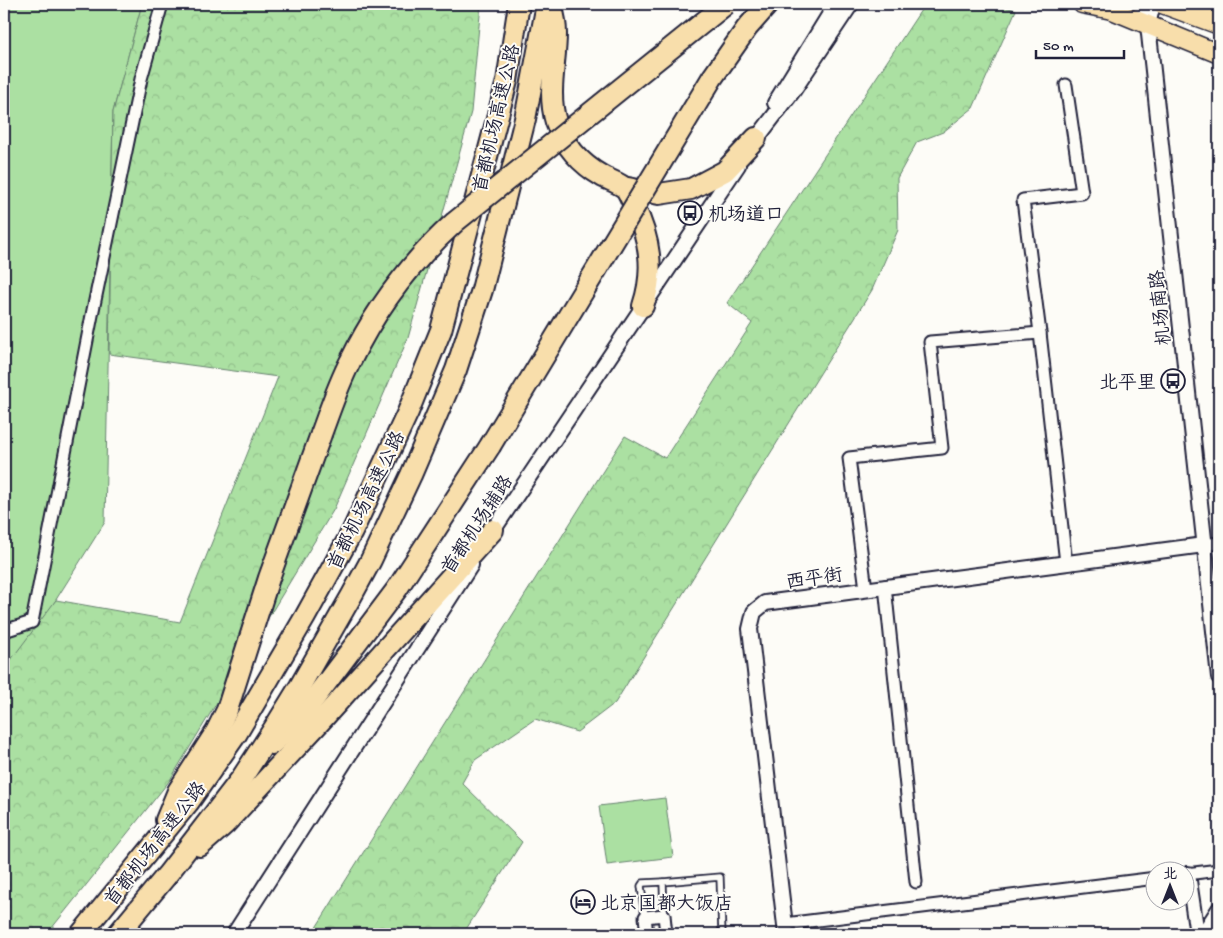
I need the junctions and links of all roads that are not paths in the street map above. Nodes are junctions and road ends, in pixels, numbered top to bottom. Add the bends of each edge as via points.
1 (162, 4) edge
2 (519, 4) edge
3 (546, 4) edge
4 (551, 4) edge
5 (726, 4) edge
6 (768, 4) edge
7 (836, 4) edge
8 (851, 4) edge
9 (1082, 4) edge
10 (1140, 4) edge
11 (1154, 4) edge
12 (1162, 4) edge
13 (1205, 4) edge
14 (1219, 11) edge
15 (1148, 25) junction
16 (1219, 25) edge
17 (1219, 54) edge
18 (1066, 85) dead end
19 (756, 138) junction
20 (625, 188) junction
21 (643, 306) junction
22 (1040, 333) junction
23 (493, 530) junction
24 (1219, 543) edge
25 (1204, 545) junction
26 (1066, 563) junction
27 (886, 586) junction
28 (866, 589) junction
29 (4, 631) edge
30 (1219, 677) edge
31 (241, 779) junction
32 (152, 850) junction
33 (1219, 870) edge
34 (1196, 873) edge
35 (167, 876) junction
36 (1146, 879) edge
37 (663, 882) junction
38 (916, 882) dead end
39 (1194, 910) edge
40 (1219, 911) edge
41 (664, 916) junction
42 (645, 917) junction
43 (786, 929) edge
44 (81, 934) edge
45 (118, 934) edge
46 (234, 934) edge
47 (646, 934) edge
48 (666, 934) edge
49 (722, 934) edge
50 (1198, 934) edge
51 (1203, 934) edge

1 - 29 street via 141,78 32,622
2 - 32 highway, 首都机场高速公路 via 507,82 446,312 408,412 352,532 260,696
3 - 31 highway, 首都机场高速公路 via 525,119 496,239 456,370 371,560 300,686
4 - 20 highway via 556,31 552,93 561,133 583,163
5 - 32 highway, bridge via 455,222 406,274 365,334 342,378 321,434 269,578 227,710 178,791
6 - 31 highway, bridge via 712,78 490,446 392,596 299,719
7 - 19 street, 首都机场辅路 via 784,86
8 - 19 street, 首都机场辅路 via 793,91
9 - 15 main road via 1112,10
10 - 15 street
11 - 15 street
12 - 16 main road
13 - 14 highway
15 - 17 main road
15 - 25 street, 机场南路
18 - 22 street via 1082,193 1023,200
19 - 20 highway via 725,171 691,189 659,194
19 - 21 street, 首都机场辅路
20 - 21 highway via 647,239 649,280
21 - 23 street, 首都机场辅路
22 - 26 street
22 - 28 street via 930,342 942,448 849,458
23 - 35 highway via 232,817
23 - 46 street, 首都机场辅路
24 - 25 street
25 - 26 street, 西平街
25 - 30 street, 机场南路
26 - 27 street, 西平街
27 - 28 street, 西平街
27 - 38 street
28 - 43 street, 西平街 via 765,603 754,612 750,629
31 - 35 highway, 首都机场高速公路
32 - 44 highway, 首都机场高速公路
33 - 34 street
35 - 45 highway, 首都机场高速公路
36 - 43 street
37 - 41 lane
37 - 42 lane via 643,883 641,886
37 - 49 lane via 720,877
39 - 50 street
40 - 51 street
41 - 42 street
41 - 48 street
42 - 47 street

